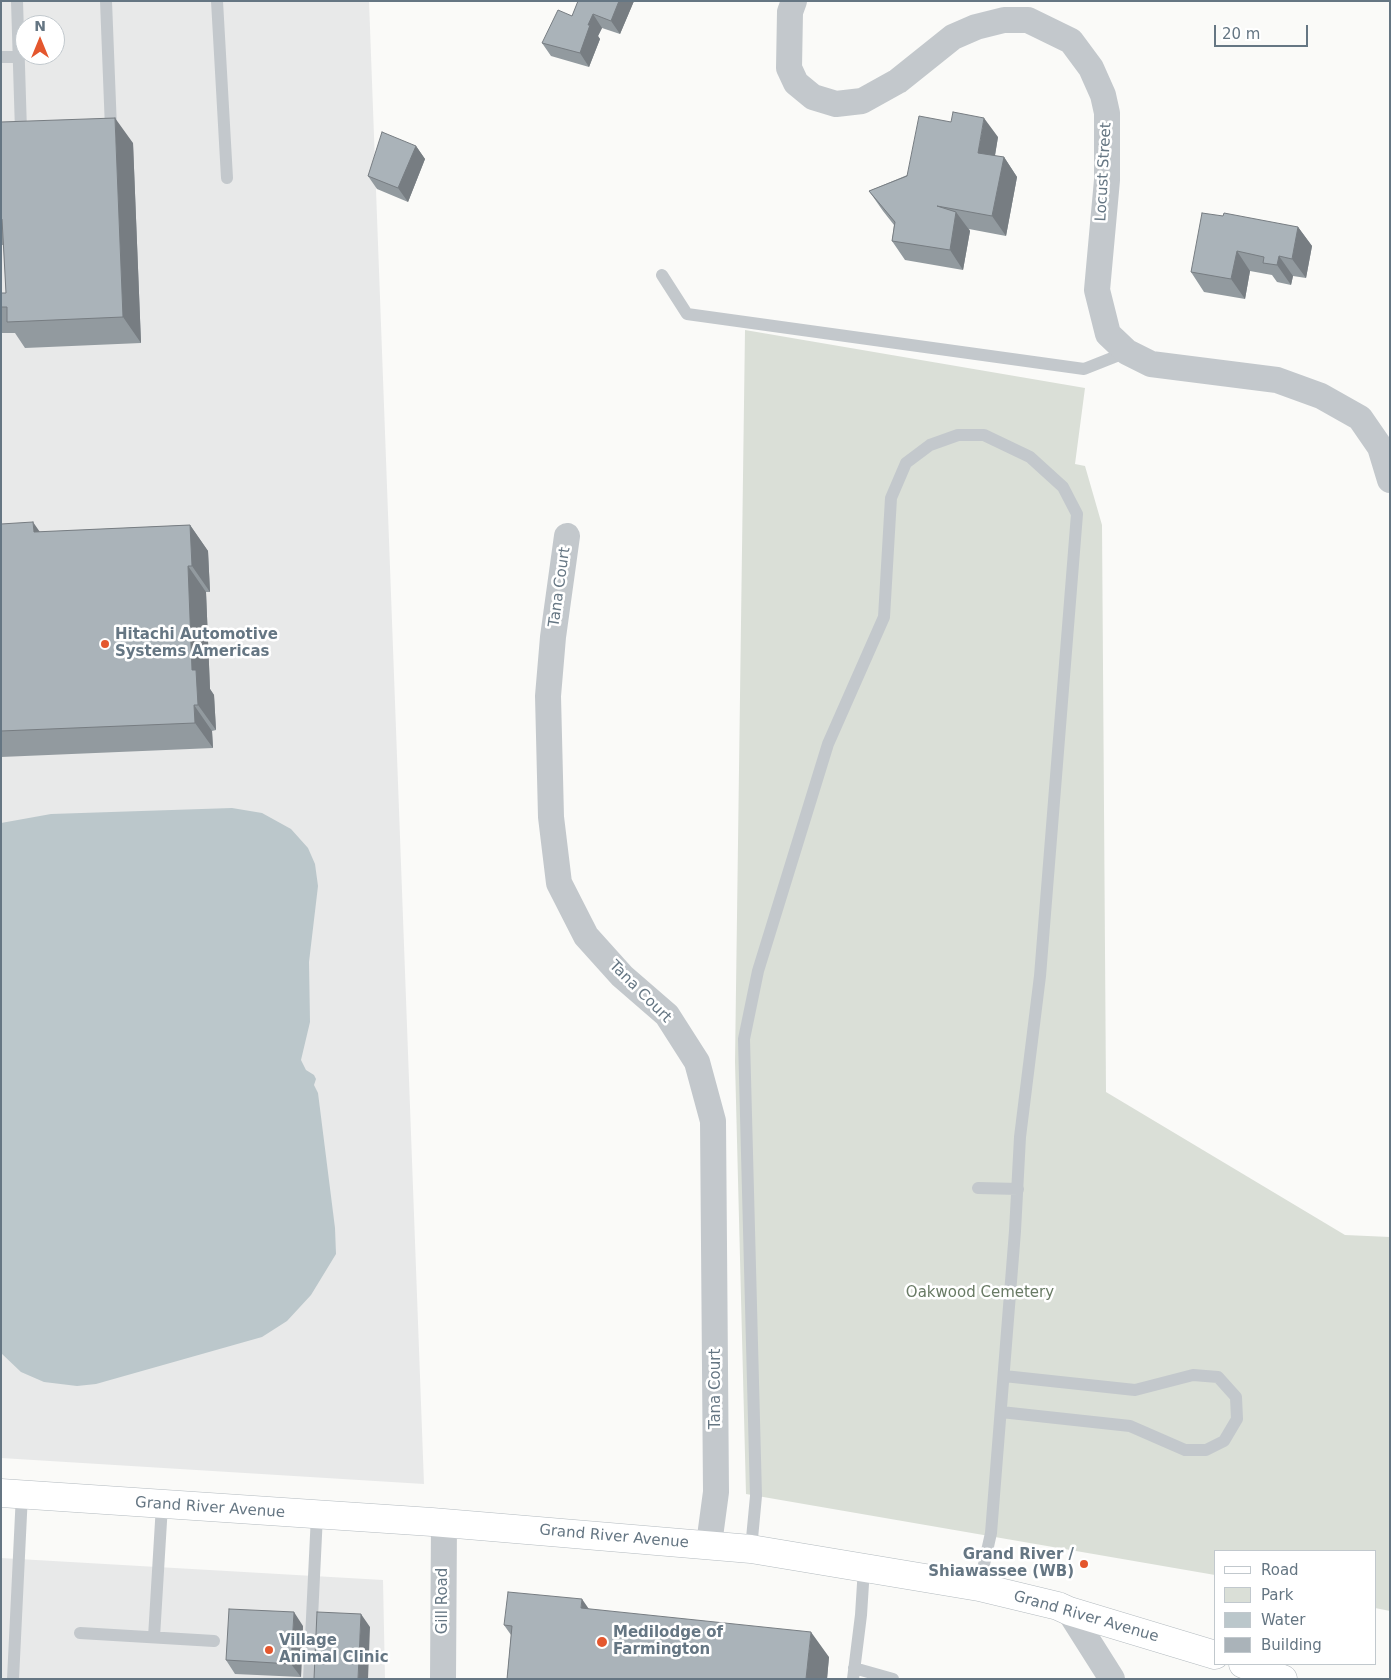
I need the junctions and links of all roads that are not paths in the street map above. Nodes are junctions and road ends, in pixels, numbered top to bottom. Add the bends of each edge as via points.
1 (17, 1) edge
2 (106, 1) edge
3 (217, 1) edge
4 (794, 1) edge
5 (17, 15) edge
6 (1, 57) edge
7 (15, 57) edge
8 (18, 65) edge
9 (93, 129) edge
10 (39, 131) edge
11 (227, 178) dead end
12 (662, 275) dead end
13 (1127, 352) junction
14 (1390, 480) edge
15 (567, 536) dead end
16 (978, 1188) dead end
17 (1018, 1189) junction
18 (1004, 1376) junction
19 (1000, 1412) junction
20 (12, 1493) edge
21 (162, 1505) junction
22 (318, 1515) junction
23 (444, 1523) junction
24 (709, 1544) junction
25 (751, 1549) junction
26 (864, 1568) junction
27 (979, 1587) junction
28 (1069, 1611) junction
29 (80, 1633) dead end
30 (154, 1637) junction
31 (214, 1640) dead end
32 (1214, 1655) edge
33 (1246, 1665) edge
34 (854, 1674) edge
35 (13, 1679) edge
36 (309, 1679) edge
37 (443, 1679) edge
38 (893, 1679) edge
39 (1112, 1679) edge
40 (1282, 1679) edge

1 - 5 lane
2 - 9 lane via 111,129
3 - 11 lane
4 - 13 street, Locust Street via 790,12 788,68 796,83 813,97 836,104 862,101 891,85 953,37 976,27 1004,20 1028,20 1071,41 1091,68 1107,113 1107,180 1097,290 1108,334
6 - 7 lane
8 - 10 lane via 21,131
12 - 13 lane via 687,314 1084,369
13 - 14 street, Locust Street via 1151,364 1277,380 1321,396 1360,418 1380,447
15 - 24 street, Tana Court via 548,696 551,817 559,882 586,936 622,976 667,1014 697,1062 713,1121 716,1492
16 - 17 lane
17 - 18 lane
17 - 25 lane via 1020,1137 1040,976 1077,514 1063,487 1030,457 984,435 958,435 930,445 906,463 891,498 884,617 828,744 758,970 744,1039 756,1496
18 - 19 lane
18 - 19 lane via 1135,1390 1193,1375 1218,1378 1236,1397 1237,1419 1224,1441 1206,1450 1185,1450 1130,1426
19 - 27 lane via 991,1533
20 - 21 main road, Grand River Avenue
20 - 35 lane
21 - 22 main road, Grand River Avenue
21 - 30 lane
22 - 23 main road, Grand River Avenue
22 - 36 lane
23 - 24 main road, Grand River Avenue
23 - 37 street, Gill Road
24 - 25 main road, Grand River Avenue
25 - 26 main road, Grand River Avenue
26 - 27 main road, Grand River Avenue
26 - 34 lane
27 - 28 main road, Grand River Avenue
28 - 32 main road, Grand River Avenue
28 - 39 street
29 - 30 lane
30 - 31 lane
33 - 40 main road
34 - 38 lane

